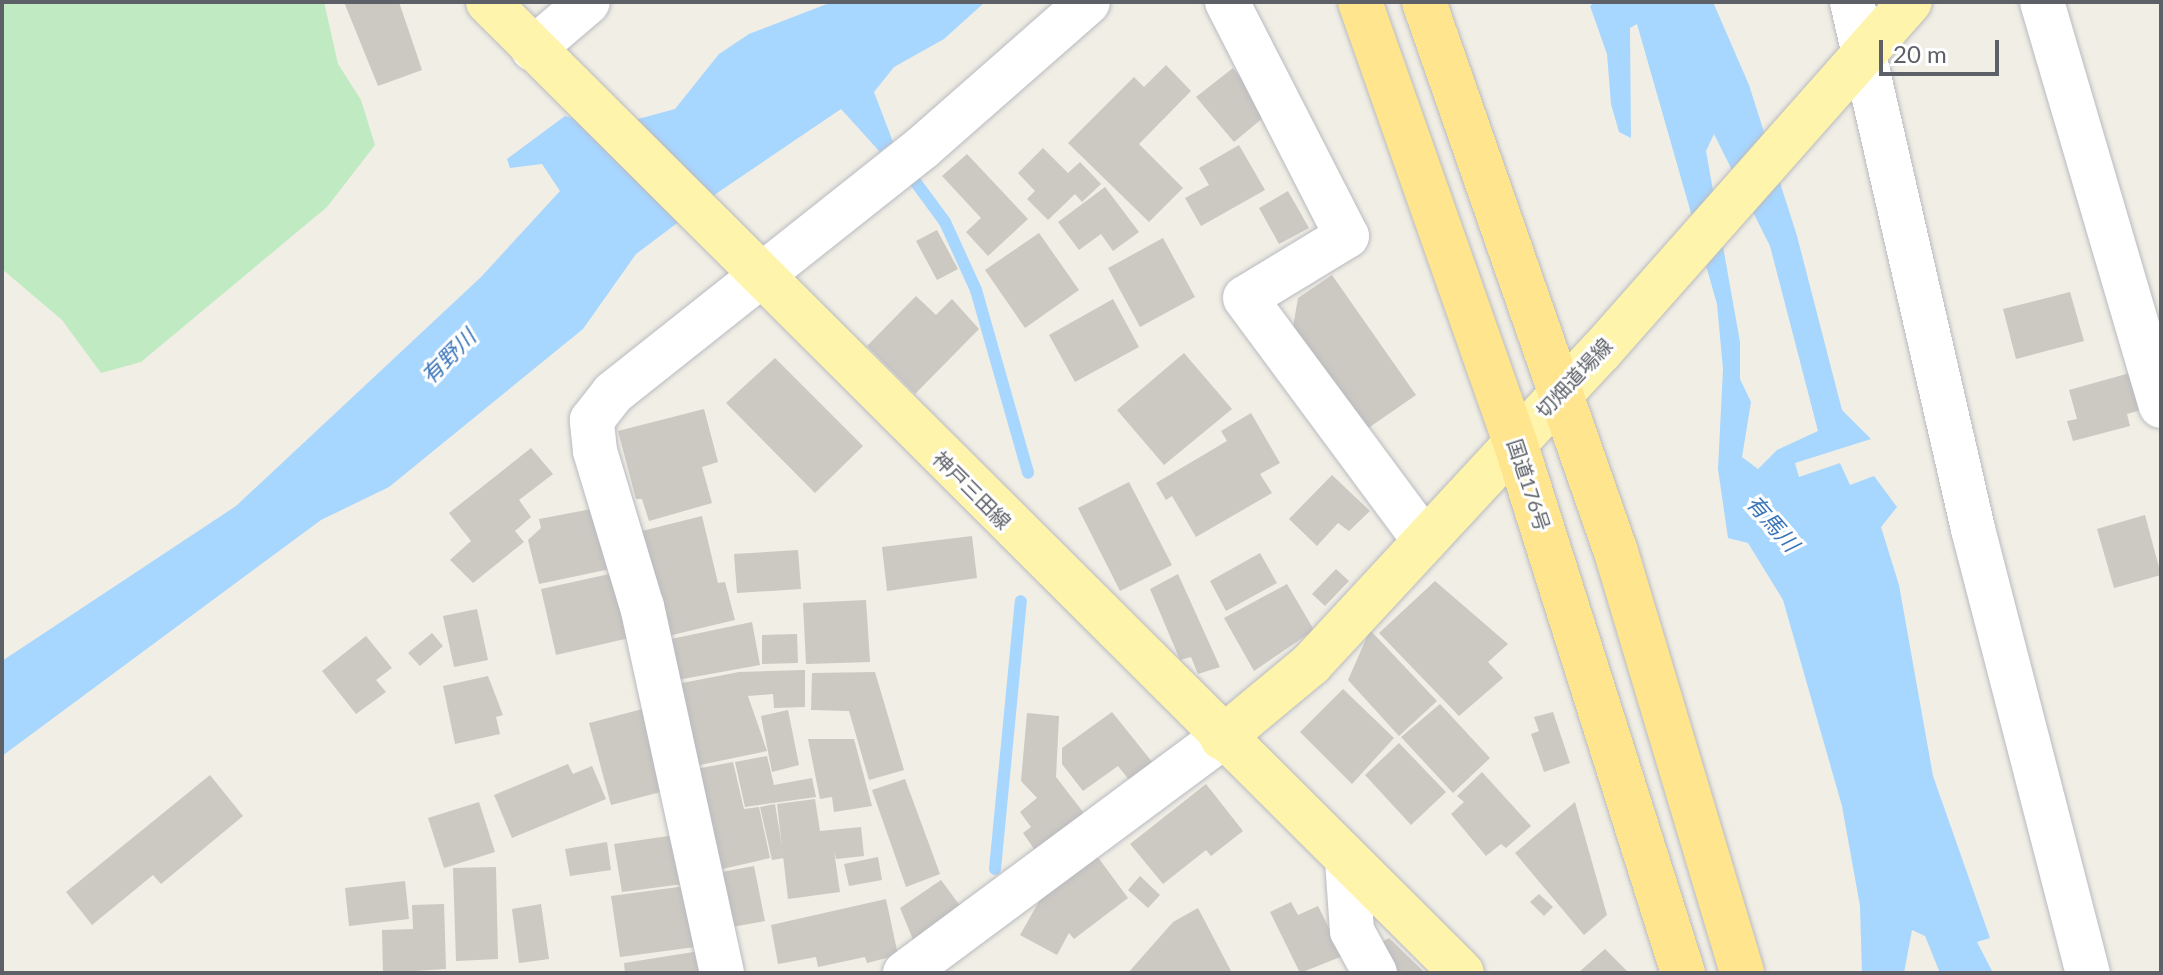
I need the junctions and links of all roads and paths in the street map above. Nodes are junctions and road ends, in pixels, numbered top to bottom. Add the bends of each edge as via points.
1 (488, 2) edge
2 (588, 2) edge
3 (1088, 2) edge
4 (1227, 2) edge
5 (1360, 2) edge
6 (1424, 2) edge
7 (1852, 2) edge
8 (1910, 2) edge
9 (2042, 2) edge
10 (533, 49) junction
11 (1861, 53) junction
12 (760, 273) junction
13 (1561, 393) junction
14 (2161, 406) edge
15 (1515, 442) junction
16 (1425, 541) junction
17 (1222, 738) junction
18 (1347, 860) junction
19 (722, 973) edge
20 (905, 973) edge
21 (1375, 973) edge
22 (1462, 973) edge
23 (1683, 973) edge
24 (1742, 973) edge
25 (2088, 973) edge

1 - 10 main road, 神戸三田線
2 - 10 street
3 - 12 street via 922,148
4 - 16 street via 1347,236 1245,298
5 - 15 highway, 国道176号
6 - 13 highway
7 - 11 street
8 - 11 main road, 切畑道場線
9 - 14 street
10 - 12 main road, 神戸三田線
11 - 13 main road, 切畑道場線
11 - 25 street via 1973,529
12 - 17 main road, 神戸三田線
12 - 19 street via 613,393 592,420 595,451 642,607
13 - 15 main road, 切畑道場線
13 - 24 highway via 1616,552
15 - 16 main road, 切畑道場線
15 - 23 highway, 国道176号
16 - 17 main road, 切畑道場線 via 1311,664
17 - 18 main road, 神戸三田線
17 - 20 street
18 - 21 street via 1352,931
18 - 22 main road, 神戸三田線

